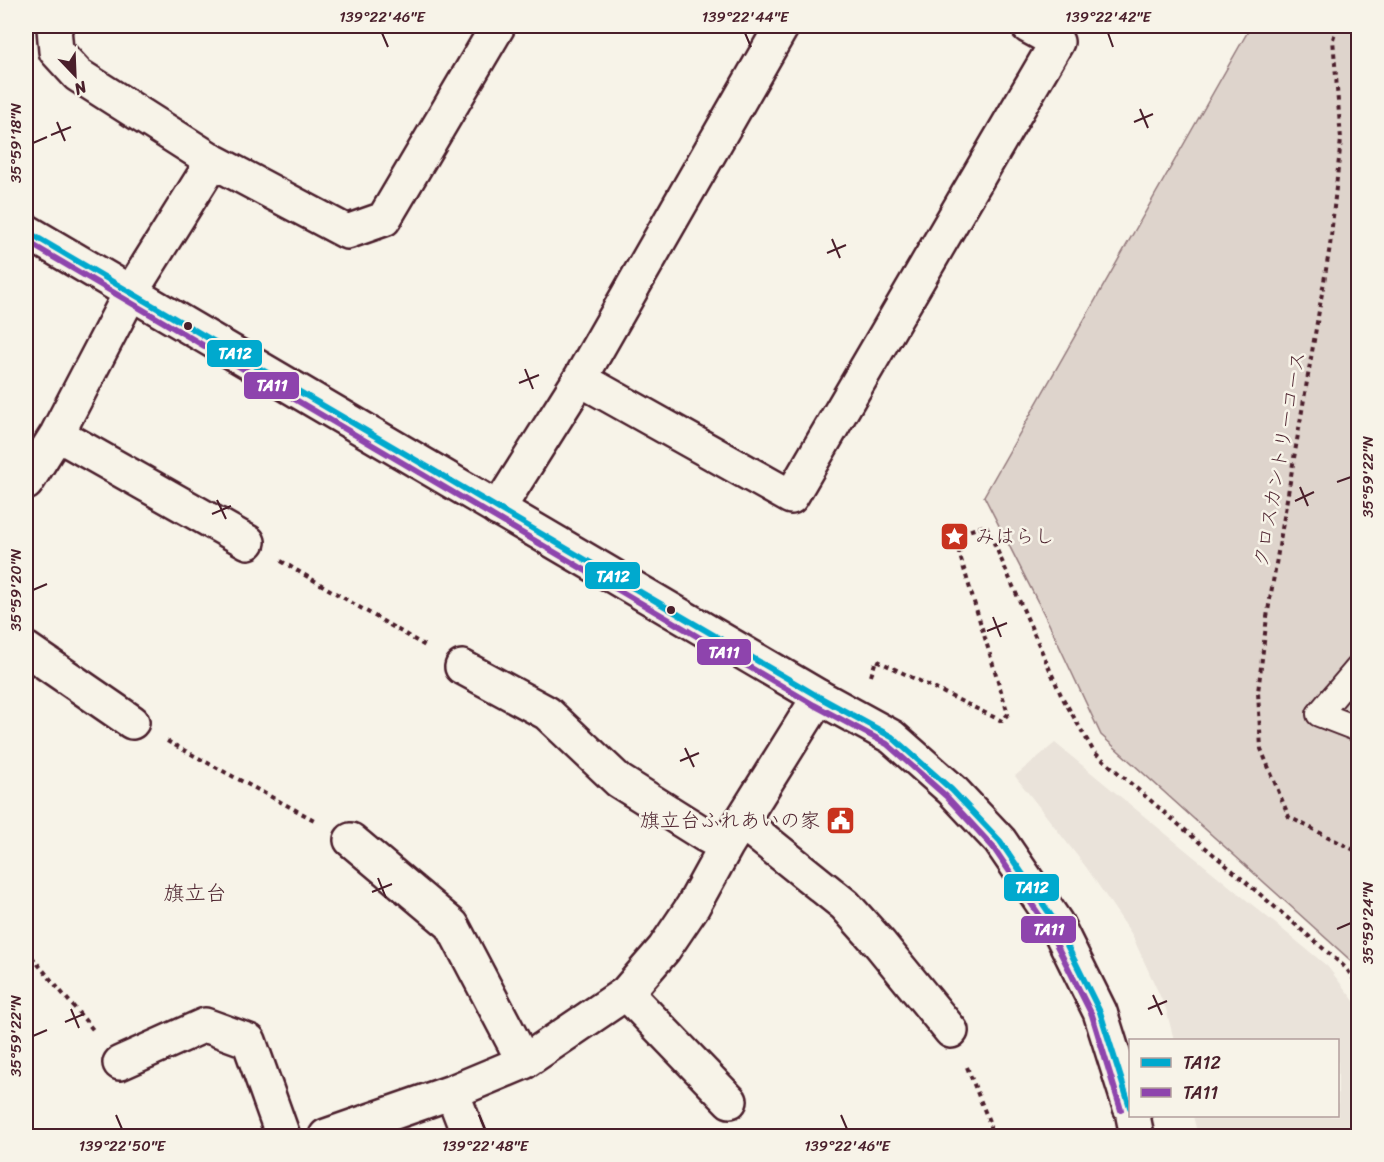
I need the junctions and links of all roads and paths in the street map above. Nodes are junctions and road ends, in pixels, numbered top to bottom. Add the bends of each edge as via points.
1 (56, 26) edge
2 (498, 26) edge
3 (782, 26) edge
4 (1028, 26) edge
5 (1337, 26) edge
6 (213, 160) junction
7 (26, 231) edge
8 (131, 292) junction
9 (580, 379) junction
10 (57, 434) junction
11 (26, 483) edge
12 (498, 509) junction
13 (248, 542) joint
14 (26, 649) edge
15 (462, 667) joint
16 (1359, 668) edge
17 (871, 676) dead end
18 (819, 697) junction
19 (132, 722) joint
20 (1359, 729) edge
21 (734, 834) junction
22 (351, 840) joint
23 (1359, 852) edge
24 (26, 950) edge
25 (1359, 985) edge
26 (626, 993) junction
27 (951, 1031) joint
28 (524, 1062) junction
29 (120, 1063) joint
30 (452, 1092) junction
31 (730, 1101) dead end
32 (1129, 1101) edge
33 (1133, 1117) edge
34 (283, 1137) edge
35 (326, 1137) edge
36 (469, 1137) edge
37 (990, 1137) edge
38 (1137, 1137) edge

1 - 6 street via 56,51 78,75
2 - 6 street via 384,219 347,232
3 - 9 street
4 - 9 street via 1057,42 791,497
5 - 23 path, クロスカントリーコース via 1333,39 1341,139 1330,246 1267,617 1258,692 1262,749 1289,817
6 - 8 street
7 - 8 street
8 - 10 street
8 - 12 street
9 - 12 street
10 - 11 street
10 - 13 street
12 - 18 street
13 - 15 path
14 - 19 street
15 - 21 street via 547,713 619,781 705,835
16 - 20 lane via 1319,714
17 - 25 path via 876,660 1002,721 1008,714 954,536 986,525 1061,695 1094,753 1346,968
18 - 21 street
18 - 32 street via 891,737 952,790 1000,841 1056,923 1100,1012
19 - 22 path
21 - 26 street via 670,940
21 - 27 street via 845,905
22 - 28 street via 452,926
24 - 29 path
26 - 28 street
26 - 31 street
27 - 37 path via 990,1124
28 - 30 street
29 - 34 street via 205,1024 249,1041
30 - 35 street
30 - 36 street
33 - 38 street

